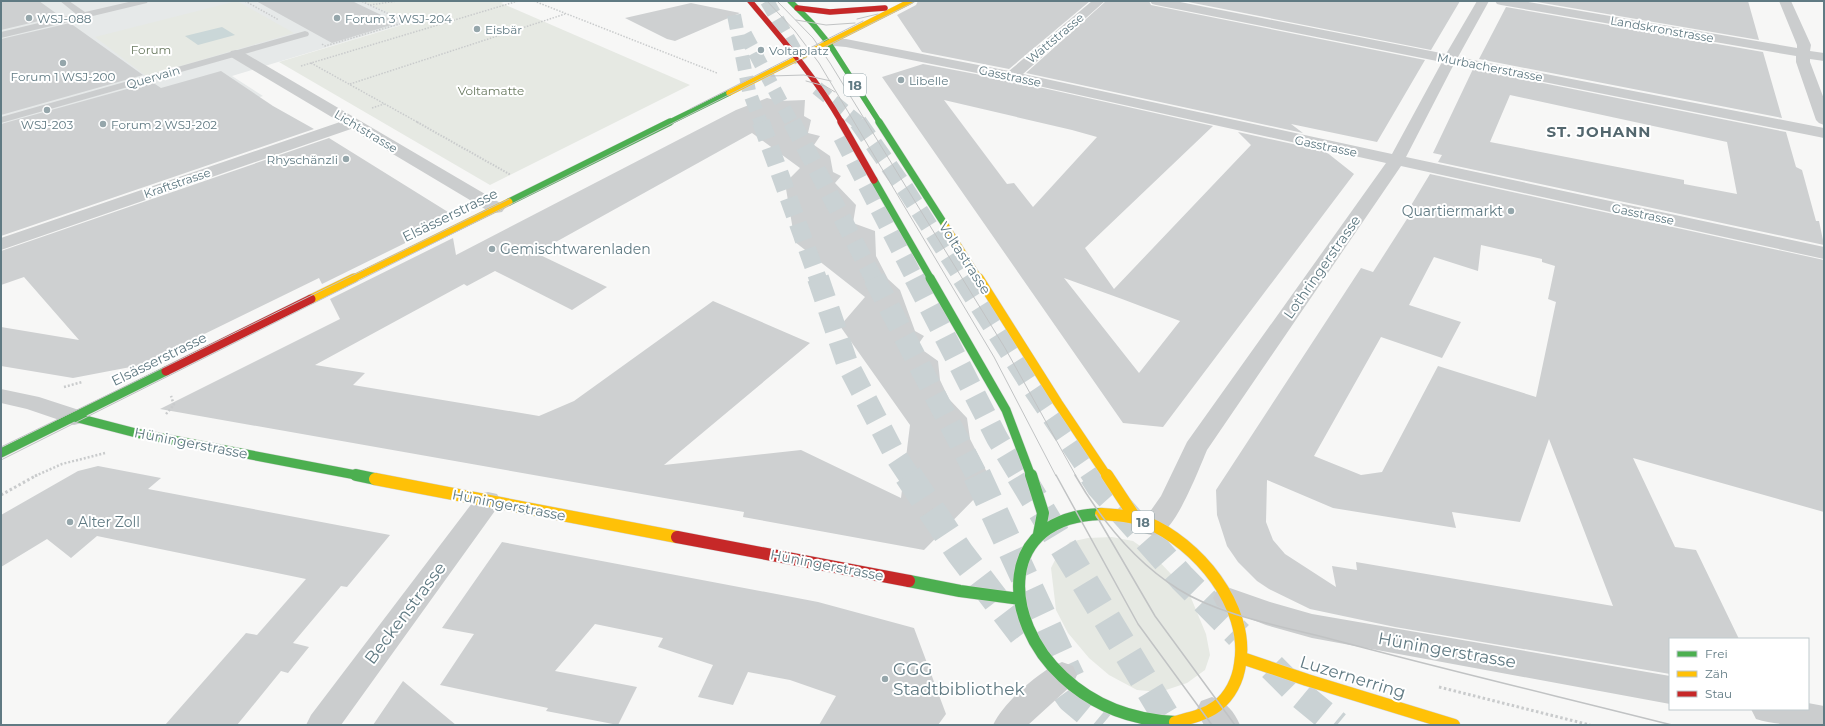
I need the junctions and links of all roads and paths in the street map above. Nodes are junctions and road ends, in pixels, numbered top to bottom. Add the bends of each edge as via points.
1 (64, 1) edge
2 (144, 1) edge
3 (245, 1) edge
4 (361, 1) edge
5 (397, 1) edge
6 (518, 1) edge
7 (534, 1) edge
8 (750, 1) edge
9 (910, 1) edge
10 (1099, 1) edge
11 (1156, 1) edge
12 (1483, 1) edge
13 (1501, 1) edge
14 (1785, 1) edge
15 (794, 4) edge
16 (370, 5) junction
17 (898, 7) junction
18 (565, 14) junction
19 (84, 16) junction
20 (304, 34) junction
21 (1, 35) edge
22 (828, 42) junction
23 (236, 54) junction
24 (1803, 54) junction
25 (798, 57) junction
26 (1824, 57) edge
27 (1450, 59) junction
28 (311, 63) junction
29 (717, 74) dead end
30 (271, 75) junction
31 (1012, 76) junction
32 (349, 84) junction
33 (1, 120) edge
34 (1824, 120) edge
35 (352, 123) junction
36 (1824, 133) edge
37 (1396, 161) junction
38 (514, 176) dead end
39 (496, 208) junction
40 (1, 244) edge
41 (1824, 253) edge
42 (1, 396) edge
43 (171, 396) dead end
44 (165, 415) dead end
45 (74, 417) junction
46 (105, 453) dead end
47 (1, 454) edge
48 (1, 495) edge
49 (488, 501) junction
50 (1144, 522) junction
51 (1039, 534) junction
52 (1227, 598) junction
53 (1020, 599) junction
54 (1242, 658) junction
55 (1062, 675) junction
56 (1438, 686) dead end
57 (1669, 690) edge
58 (1772, 710) edge
59 (1218, 718) edge
60 (1824, 720) edge
61 (322, 725) edge
62 (1009, 725) edge
63 (1454, 725) edge
64 (1590, 725) edge

1 - 19 lane
2 - 19 lane
3 - 20 path
4 - 16 path
5 - 16 path
6 - 28 path
7 - 18 path
8 - 25 main road, 18
9 - 17 main road, Elsässerstrasse
10 - 31 street, Wattstrasse
11 - 27 street, Murbacherstrasse
12 - 27 street, Lothringerstrasse
13 - 24 street, Landskronstrasse
14 - 24 street via 1804,45
15 - 17 main road via 828,13
15 - 22 main road, Voltastrasse / 18
16 - 20 path via 406,22 325,46
17 - 22 main road, Elsässerstrasse
18 - 29 path
18 - 32 path
19 - 21 lane
20 - 23 lane, Quervain
22 - 25 main road, Elsässerstrasse
22 - 31 street, Gasstrasse via 846,42
22 - 50 main road, Voltastrasse / 18 via 1058,403
23 - 30 street, Lichtstrasse
23 - 33 lane, Quervain
24 - 26 street, Landskronstrasse
24 - 34 street via 1803,62
25 - 39 main road, Elsässerstrasse
25 - 51 main road, 18 via 842,123 1006,410 1043,513
27 - 36 street, Murbacherstrasse
27 - 37 street, Lothringerstrasse
28 - 30 path
28 - 32 path
30 - 35 street, Lichtstrasse
31 - 37 street, Gasstrasse
32 - 38 path
35 - 39 street, Lichtstrasse
35 - 40 street, Kraftstrasse
37 - 41 street, Gasstrasse
37 - 50 street, Lothringerstrasse via 1196,448 1164,515
39 - 45 main road, Elsässerstrasse
42 - 45 street, Hüningerstrasse via 31,402
43 - 44 path via 174,405
45 - 47 main road, Elsässerstrasse
45 - 49 main road, Hüningerstrasse via 136,433
46 - 48 path via 62,464
49 - 53 main road, Hüningerstrasse via 960,591
49 - 61 street, Beckenstrasse
50 - 51 main road, 18 via 1101,514 1077,516 1057,522
50 - 52 main road, 18 via 1180,545 1200,563
51 - 53 main road, 18 via 1024,553 1019,565
52 - 54 main road, 18 via 1239,625
52 - 57 street, Hüningerstrasse via 1266,613 1312,626
53 - 55 main road, 18 via 1024,619 1033,639
54 - 59 main road, 18 via 1238,678
54 - 63 main road, Luzernerring
55 - 59 main road, 18 via 1098,703 1134,719 1154,722
55 - 62 street via 1018,713
56 - 64 path
58 - 60 street

